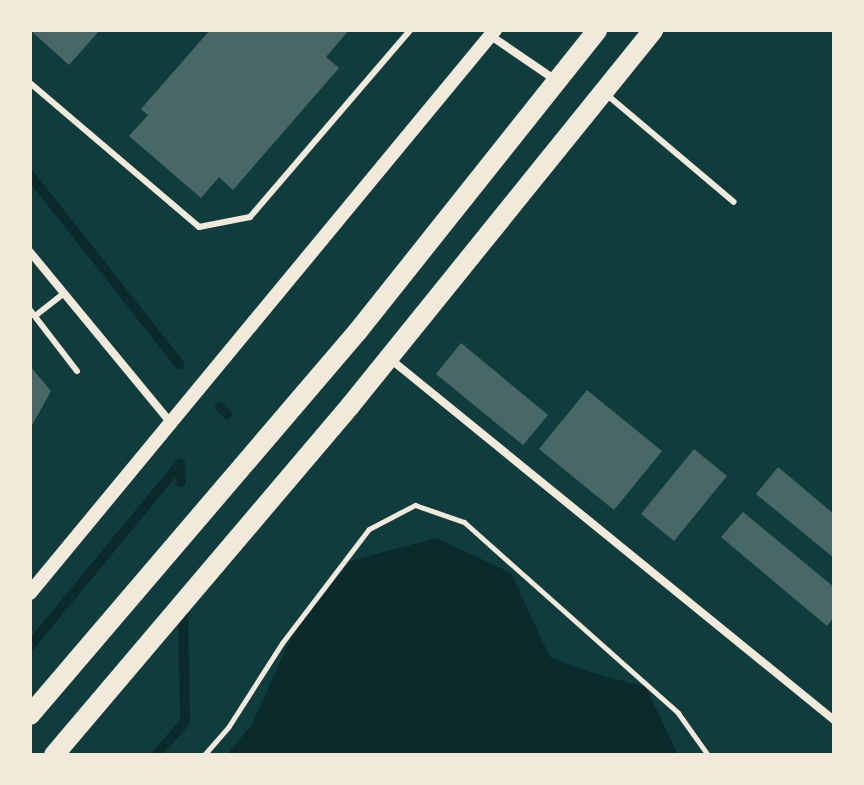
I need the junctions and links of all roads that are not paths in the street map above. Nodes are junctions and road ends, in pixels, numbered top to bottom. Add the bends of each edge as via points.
1 (410, 30) edge
2 (597, 30) edge
3 (653, 30) edge
4 (489, 32) edge
5 (557, 81) junction
6 (30, 83) edge
7 (603, 92) junction
8 (734, 202) dead end
9 (30, 252) edge
10 (64, 293) junction
11 (32, 313) edge
12 (388, 358) junction
13 (77, 371) dead end
14 (170, 422) junction
15 (30, 593) edge
16 (30, 715) edge
17 (834, 720) edge
18 (54, 755) edge

1 - 6 lane via 250,217 199,227
2 - 5 main road
3 - 7 main road
4 - 5 street
4 - 14 street
5 - 16 main road via 358,331
7 - 8 lane
7 - 12 main road
9 - 10 street
10 - 11 lane
10 - 14 street
11 - 13 lane
12 - 17 street
12 - 18 main road
14 - 15 street

